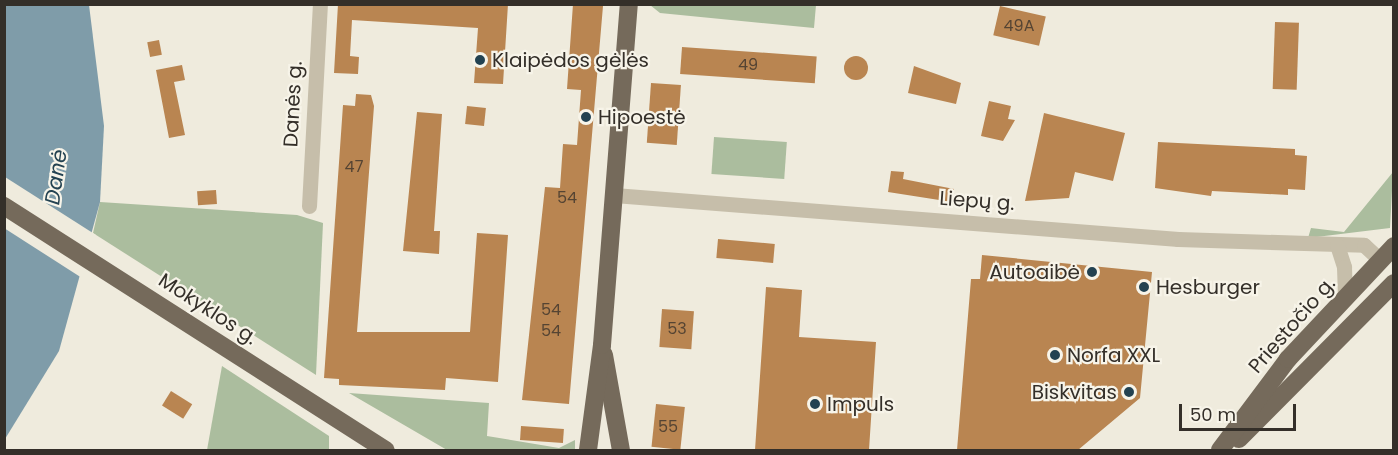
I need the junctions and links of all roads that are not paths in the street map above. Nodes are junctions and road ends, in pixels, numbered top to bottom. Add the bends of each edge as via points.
1 (320, 4) edge
2 (629, 4) edge
3 (614, 195) junction
4 (4, 206) edge
5 (309, 206) dead end
6 (1336, 245) junction
7 (1394, 246) edge
8 (1380, 260) junction
9 (1394, 274) edge
10 (1394, 283) edge
11 (1345, 296) junction
12 (602, 345) junction
13 (386, 450) edge
14 (588, 450) edge
15 (621, 450) edge
16 (1220, 450) edge
17 (1227, 450) edge

1 - 5 street, Danės g.
2 - 3 main road
3 - 6 street, Liepų g. via 1178,239
3 - 12 main road
4 - 13 main road, Mokyklos g.
6 - 8 street, Liepų g. via 1364,245
6 - 11 street via 1344,267
7 - 8 main road, Priestočio g.
8 - 9 main road
8 - 11 main road, Priestočio g.
10 - 17 main road, Priestočio g.
11 - 16 main road, Priestočio g. via 1288,359
12 - 14 main road
12 - 15 main road

